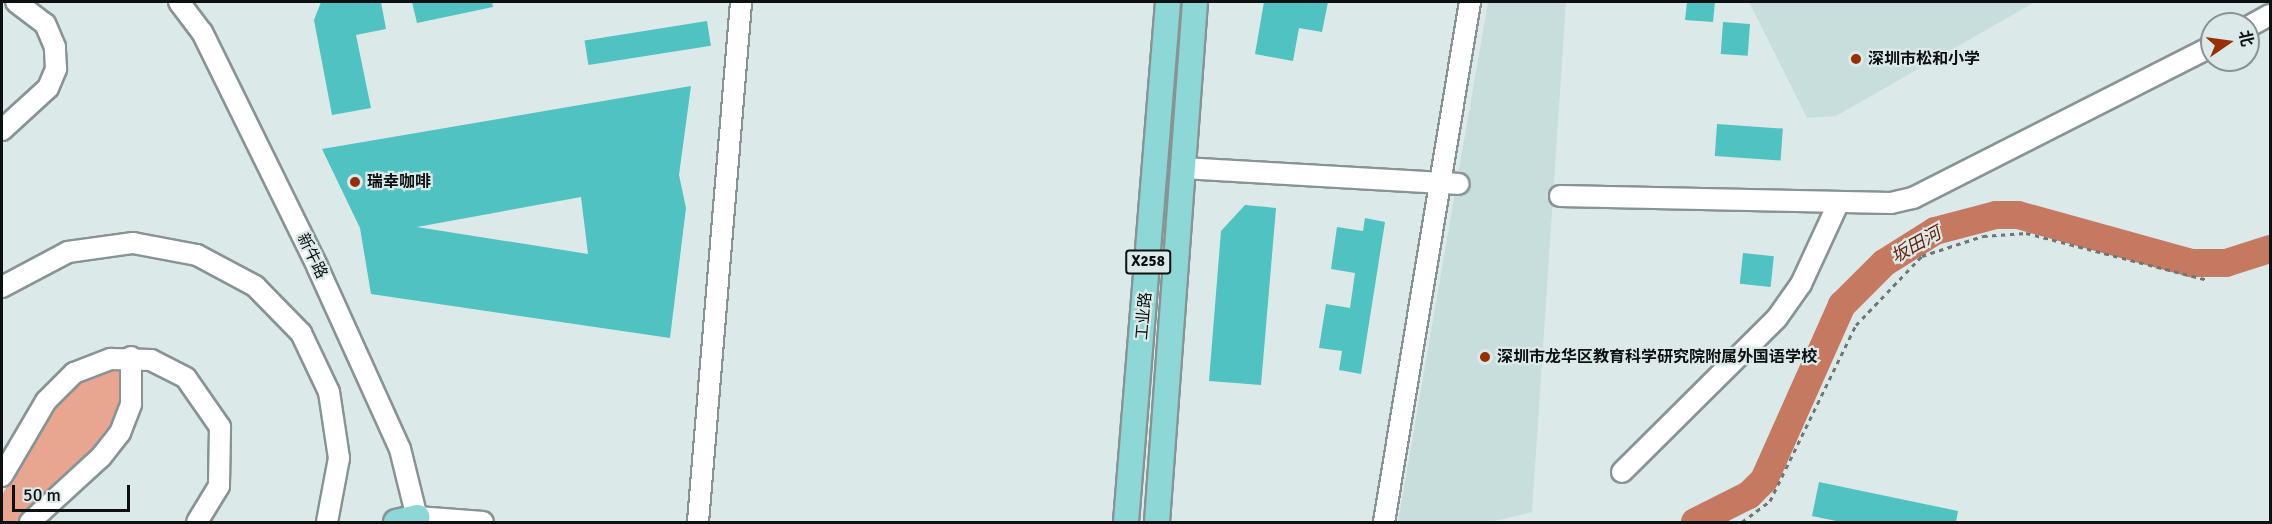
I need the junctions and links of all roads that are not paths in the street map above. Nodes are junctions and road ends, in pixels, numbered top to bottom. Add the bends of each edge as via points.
1 (16, 2) edge
2 (179, 2) edge
3 (741, 2) edge
4 (1168, 2) edge
5 (1195, 2) edge
6 (1470, 2) edge
7 (2200, 52) edge
8 (2, 130) edge
9 (1184, 168) junction
10 (1450, 183) junction
11 (1560, 196) dead end
12 (1837, 206) junction
13 (2, 287) edge
14 (131, 357) junction
15 (1622, 472) dead end
16 (2, 476) edge
17 (411, 521) edge
18 (30, 522) edge
19 (197, 522) edge
20 (327, 522) edge
21 (483, 522) edge
22 (698, 522) edge
23 (1126, 522) edge
24 (1157, 522) edge
25 (1384, 522) edge

1 - 8 street via 45,24 55,47 56,69 41,96
2 - 17 street, 新牛路 via 202,32 317,266 400,449
3 - 22 street
4 - 23 main road, 工业路 / X258
5 - 9 main road, 工业路 / X258
6 - 10 street
7 - 12 street via 1913,198
9 - 10 street
9 - 24 main road, 工业路 / X258
10 - 25 street
11 - 12 street
12 - 15 street via 1801,284 1777,318
13 - 20 street via 68,252 133,243 197,255 255,286 301,333 329,392 339,458
14 - 16 street via 92,364 58,385
14 - 18 street via 131,404 120,433 101,457
14 - 19 street via 186,378 220,427 219,486
17 - 21 street

